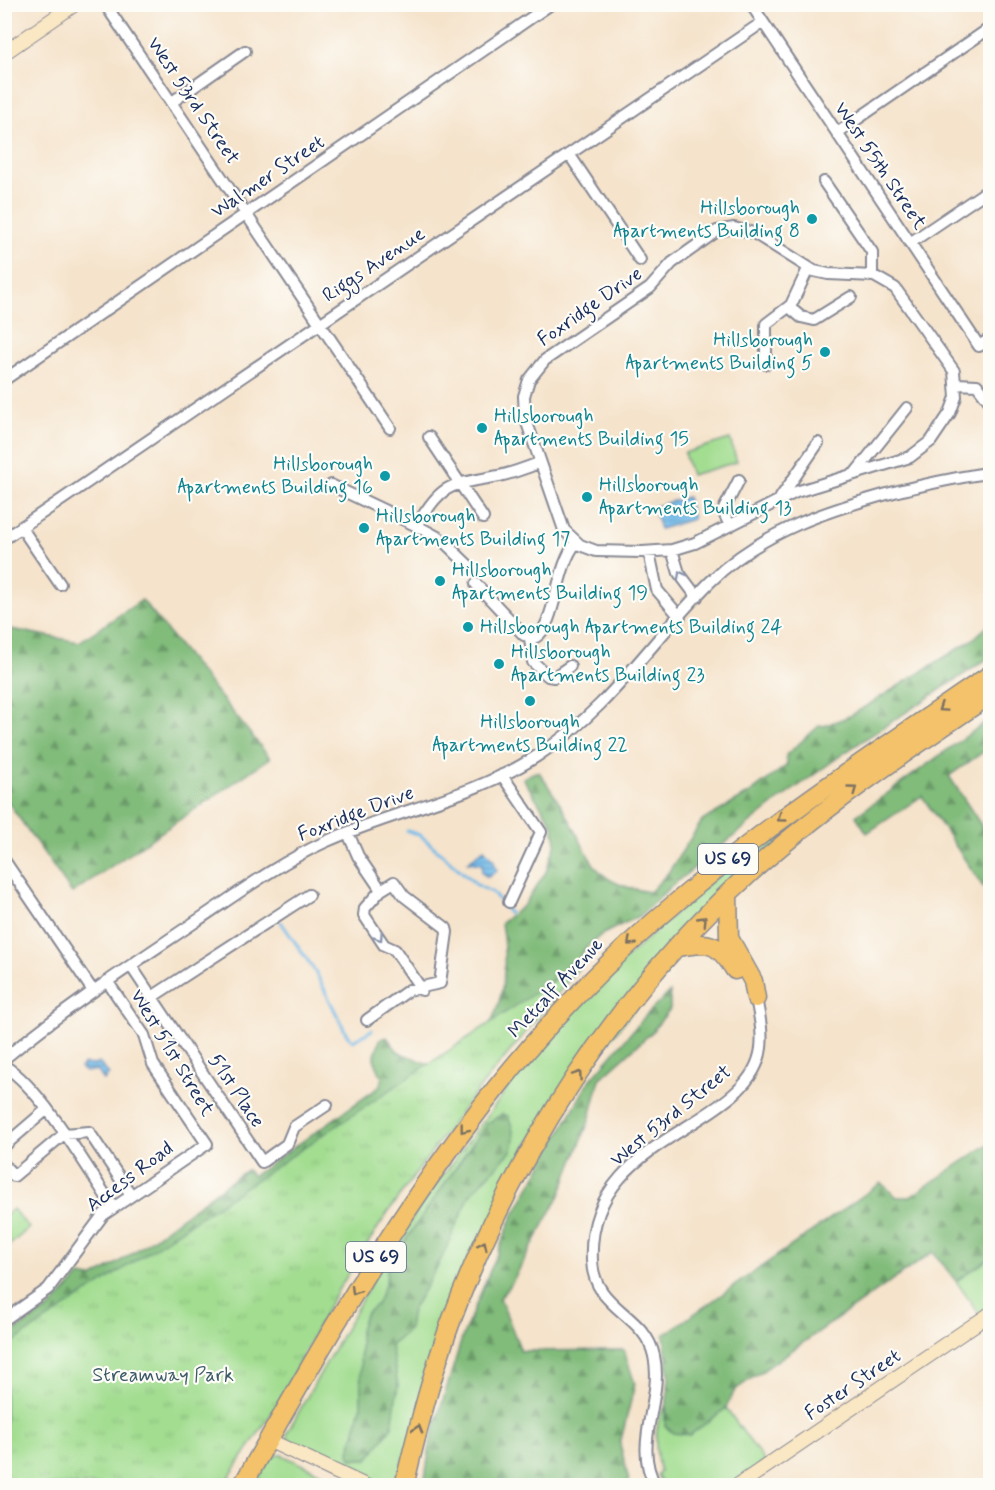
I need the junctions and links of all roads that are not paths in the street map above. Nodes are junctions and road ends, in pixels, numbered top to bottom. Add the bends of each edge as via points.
1 (75, 4) edge
2 (105, 4) edge
3 (551, 4) edge
4 (751, 4) edge
5 (763, 22) junction
6 (990, 28) edge
7 (245, 51) dead end
8 (4, 53) edge
9 (172, 102) junction
10 (837, 133) junction
11 (569, 154) junction
12 (824, 182) dead end
13 (990, 189) edge
14 (247, 213) junction
15 (910, 243) junction
16 (640, 260) dead end
17 (808, 269) junction
18 (872, 275) junction
19 (851, 297) dead end
20 (789, 307) junction
21 (320, 324) junction
22 (990, 339) edge
23 (765, 364) dead end
24 (4, 380) edge
25 (957, 384) junction
26 (990, 402) edge
27 (907, 408) dead end
28 (390, 428) dead end
29 (429, 437) dead end
30 (818, 443) dead end
31 (539, 463) junction
32 (856, 472) junction
33 (990, 473) edge
34 (739, 480) dead end
35 (458, 482) junction
36 (331, 485) dead end
37 (779, 499) junction
38 (483, 518) dead end
39 (417, 526) junction
40 (730, 526) junction
41 (21, 528) junction
42 (4, 539) edge
43 (576, 543) junction
44 (672, 549) junction
45 (649, 552) junction
46 (469, 566) dead end
47 (60, 584) dead end
48 (476, 584) dead end
49 (697, 597) junction
50 (680, 616) junction
51 (530, 638) junction
52 (570, 666) dead end
53 (990, 675) edge
54 (990, 695) edge
55 (502, 775) junction
56 (348, 833) junction
57 (4, 860) edge
58 (381, 890) junction
59 (728, 894) junction
60 (309, 895) dead end
61 (509, 902) dead end
62 (678, 947) junction
63 (131, 966) junction
64 (107, 981) junction
65 (422, 990) junction
66 (93, 991) junction
67 (152, 998) junction
68 (756, 998) junction
69 (367, 1020) dead end
70 (4, 1059) edge
71 (4, 1066) edge
72 (327, 1105) dead end
73 (46, 1110) junction
74 (64, 1134) junction
75 (207, 1144) joint
76 (4, 1146) edge
77 (4, 1165) edge
78 (131, 1195) junction
79 (113, 1207) junction
80 (990, 1314) edge
81 (4, 1320) edge
82 (268, 1440) junction
83 (242, 1485) edge
84 (366, 1485) edge
85 (404, 1485) edge
86 (656, 1485) edge
87 (737, 1485) edge

1 - 8 street
2 - 9 street, West 53rd Street
3 - 14 street, Walmer Street
4 - 5 street, West 55th Street
5 - 10 street, West 55th Street
5 - 11 street, Riggs Avenue
6 - 10 street
7 - 9 street
9 - 14 street, West 53rd Street
10 - 15 street, West 55th Street
11 - 16 street
11 - 21 street, Riggs Avenue
12 - 18 street via 873,255
13 - 15 street
14 - 21 street, West 53rd Street
14 - 24 street, Walmer Street
15 - 22 street, West 55th Street via 979,346
17 - 18 street, Foxridge Drive via 828,274
17 - 20 street
17 - 31 street, Foxridge Drive via 754,232 738,228 717,231 672,263 652,286 553,353 532,375 523,410
18 - 25 street via 903,295 954,371
19 - 20 street via 814,320 801,317
20 - 23 street via 766,324
21 - 28 street, West 53rd Street
21 - 41 street, Riggs Avenue
25 - 26 street via 977,385
25 - 32 street via 950,412 924,448 902,461
27 - 32 street
29 - 35 street
30 - 37 street
31 - 35 street
31 - 43 street, Foxridge Drive via 564,530
32 - 37 street
33 - 49 street, Foxridge Drive via 952,478 844,505 802,521 727,568
34 - 40 street via 723,511
35 - 38 street
35 - 39 street via 433,499
36 - 39 street
37 - 40 street
39 - 46 street via 441,539
40 - 44 street
41 - 42 street, Riggs Avenue
41 - 47 street
43 - 45 street via 596,551
43 - 51 street via 564,560 546,625 538,636
44 - 45 street
49 -> 44 street via 679,573
45 - 50 street via 657,590
48 - 51 street
49 - 50 street, Foxridge Drive
50 - 55 street, Foxridge Drive via 591,716 538,755
51 - 52 street via 533,662 549,676 554,677
53 -> 82 highway, Metcalf Avenue / US 69 via 752,839 668,908 567,1006 500,1083 425,1182 369,1267
59 -> 54 highway, US 69 via 829,807
55 - 56 street, Foxridge Drive
55 - 61 street via 541,832
56 - 58 street
56 - 63 street, Foxridge Drive via 314,847 272,872
57 - 66 street
58 -> 65 street via 365,908 364,915 384,945 395,950
58 - 65 street via 394,882 404,896 446,928 440,984
62 -> 59 highway, US 69
59 - 68 highway via 729,938 753,981
60 - 67 street
62 - 68 highway via 704,942 713,945
85 -> 62 highway, US 69 via 450,1324 506,1196 584,1066 640,990
63 - 64 street, Foxridge Drive
63 - 67 street, 51st Place
64 - 66 street, Foxridge Drive
64 - 75 street, West 51st Street via 144,1035 153,1064
65 - 69 street via 409,990
66 - 70 street, Foxridge Drive
67 - 72 street, 51st Place via 262,1162 287,1144 294,1127
68 - 86 street, West 53rd Street via 761,1049 743,1084 623,1173 606,1197 594,1228 592,1260 599,1288 641,1330 653,1353 656,1371 646,1448 647,1467
71 - 73 street via 17,1074
73 - 74 street
73 - 76 street
74 - 77 street via 14,1176
74 - 78 street via 89,1132
74 - 79 street
75 - 78 street, Access Road
78 - 79 street, Access Road
79 - 81 street, Access Road via 98,1220 48,1289
80 - 87 street, Foster Street
82 - 83 highway, US 69
82 - 84 street

